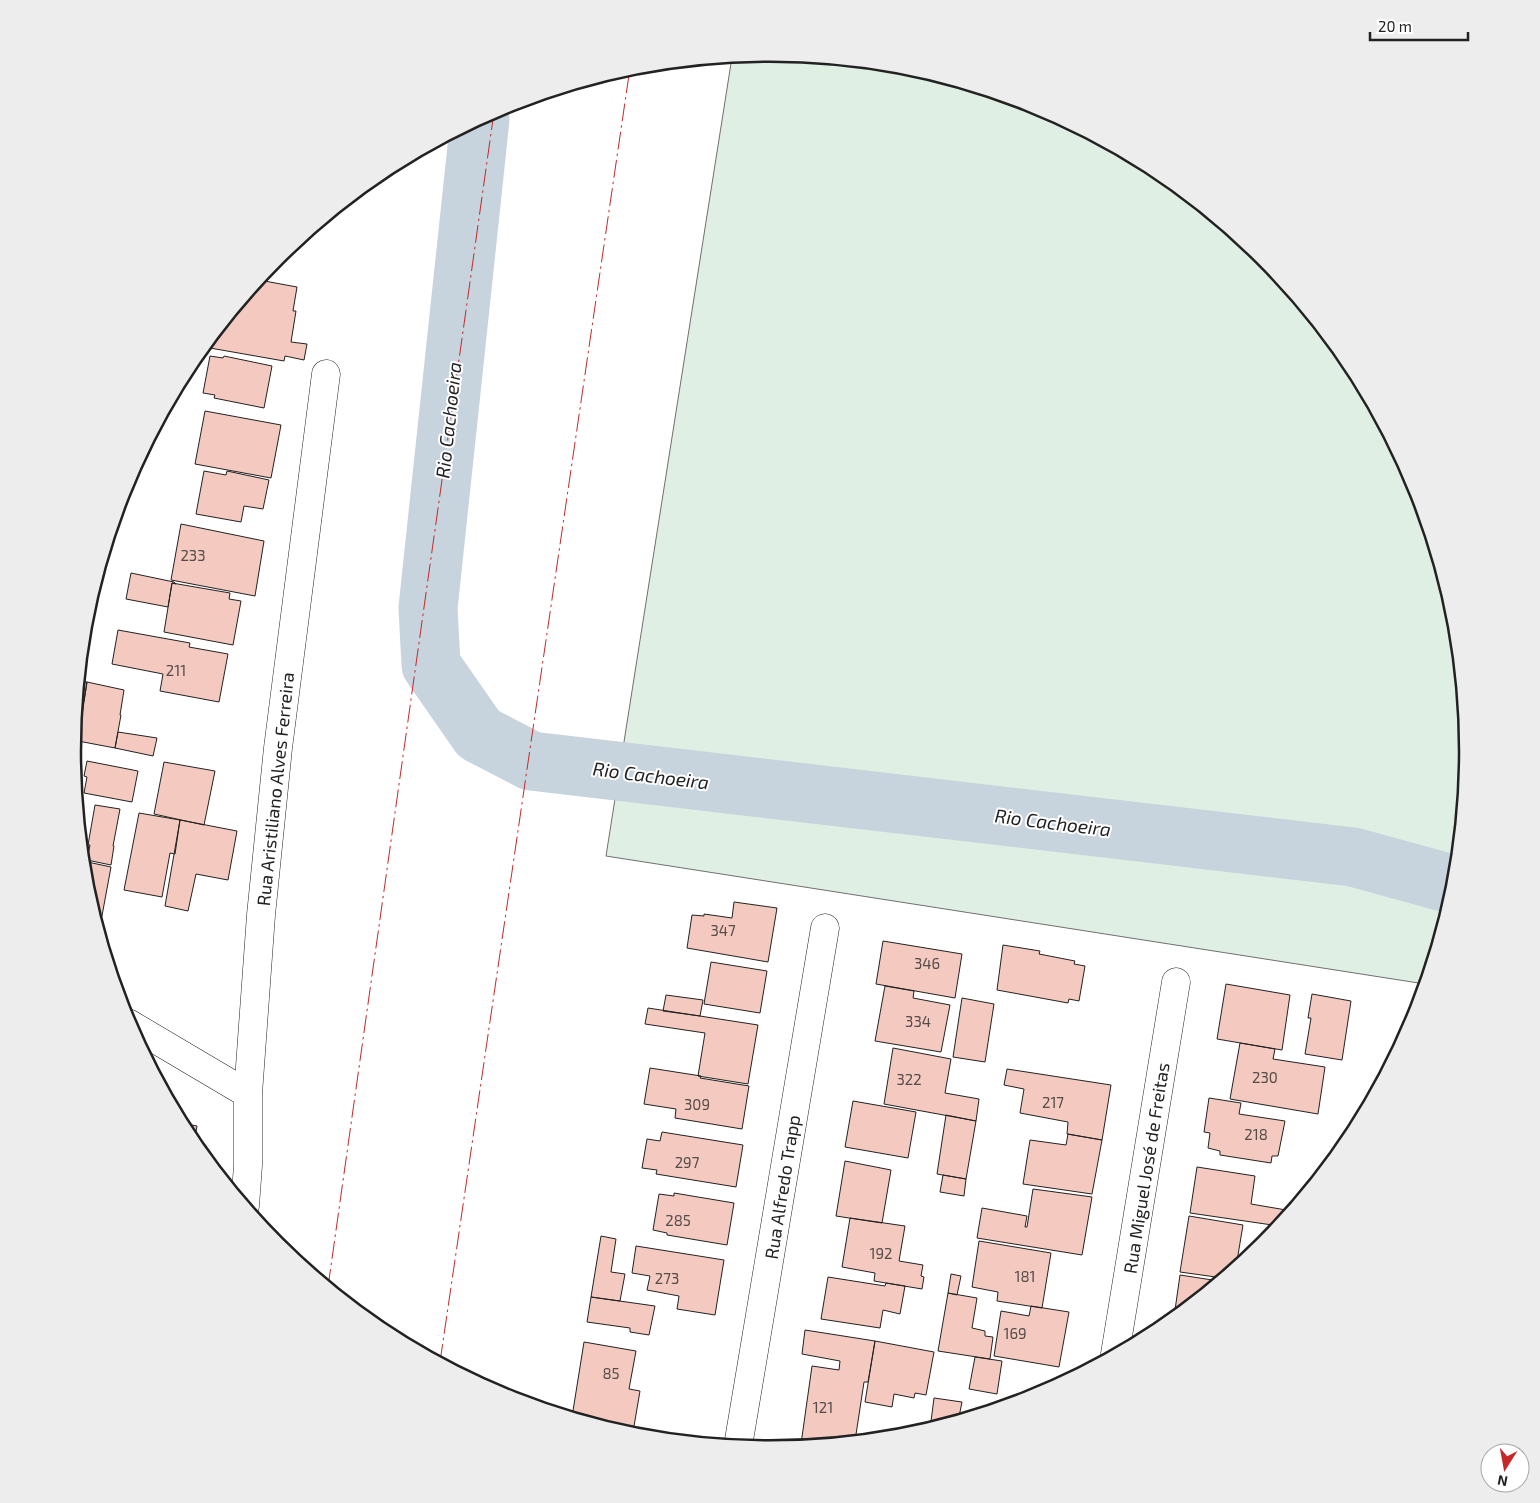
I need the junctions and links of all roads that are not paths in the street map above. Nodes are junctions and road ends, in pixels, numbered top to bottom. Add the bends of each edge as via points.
1 (326, 374) dead end
2 (825, 928) dead end
3 (1176, 982) dead end
4 (139, 1029) edge
5 (248, 1094) junction
6 (245, 1197) edge
7 (1117, 1346) edge
8 (739, 1439) edge

1 - 5 street, Rua Aristiliano Alves Ferreira via 278,748 260,915
2 - 8 street, Rua Alfredo Trapp
3 - 7 street, Rua Miguel José de Freitas
4 - 5 street
5 - 6 street, Rua Aristiliano Alves Ferreira

